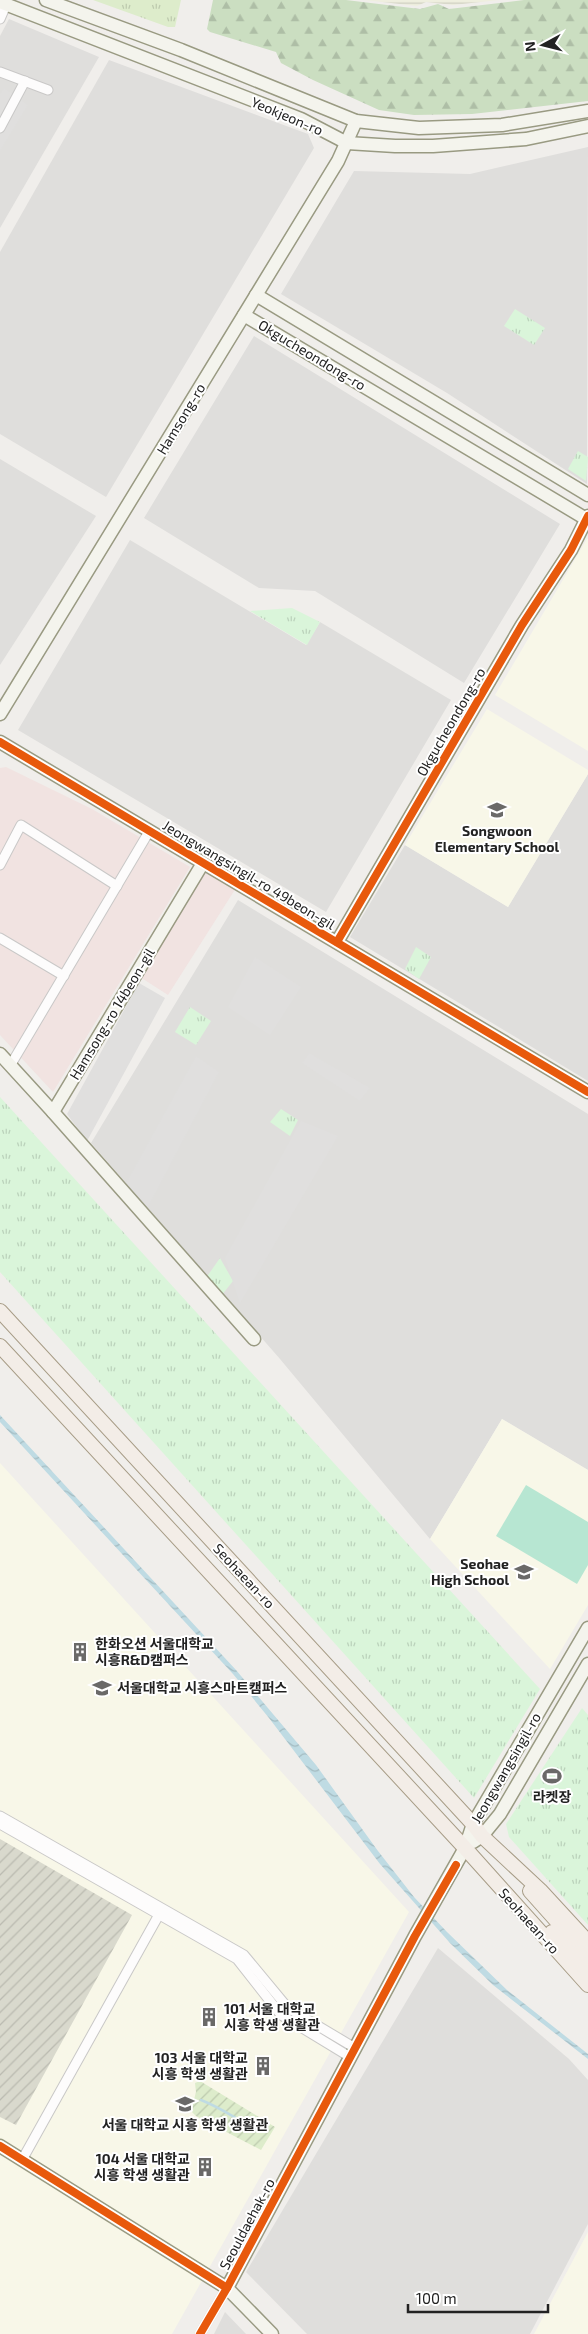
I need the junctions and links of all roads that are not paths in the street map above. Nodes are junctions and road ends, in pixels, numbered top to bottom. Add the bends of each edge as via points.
1 (46, 0) edge
2 (3, 4) edge
3 (0, 19) edge
4 (0, 72) edge
5 (25, 81) junction
6 (48, 90) dead end
7 (588, 111) edge
8 (356, 121) junction
9 (588, 126) edge
10 (0, 128) edge
11 (347, 143) junction
12 (256, 295) junction
13 (244, 314) junction
14 (588, 495) edge
15 (587, 518) edge
16 (0, 714) edge
17 (0, 742) edge
18 (150, 830) junction
19 (203, 862) junction
20 (0, 864) edge
21 (117, 886) junction
22 (0, 938) edge
23 (336, 942) junction
24 (64, 976) junction
25 (0, 1054) edge
26 (10, 1066) junction
27 (588, 1092) edge
28 (53, 1112) junction
29 (0, 1311) edge
30 (254, 1338) dead end
31 (0, 1346) edge
32 (588, 1628) edge
33 (588, 1664) edge
34 (0, 1816) edge
35 (0, 1824) edge
36 (474, 1824) junction
37 (485, 1838) junction
38 (468, 1851) junction
39 (161, 1912) junction
40 (576, 1944) edge
41 (588, 1956) edge
42 (588, 1971) edge
43 (588, 1986) edge
44 (352, 2052) junction
45 (0, 2146) edge
46 (22, 2160) junction
47 (227, 2288) junction
48 (200, 2334) edge
49 (272, 2334) edge

1 - 8 street, Yeokjeon-ro via 189,53
2 - 3 street
2 - 11 street, Yeokjeon-ro via 301,119
4 - 5 street
5 - 6 street
5 - 10 street
7 - 8 street, Yeokjeon-ro via 502,125 419,128
8 - 11 street, Hamsong-ro
9 - 11 street, Yeokjeon-ro via 526,139 434,146
11 - 12 street, Hamsong-ro
12 - 13 street, Hamsong-ro
12 - 14 street, Okgucheondong-ro
13 - 15 street, Okgucheondong-ro
13 - 16 street, Hamsong-ro
15 - 23 street, Okgucheondong-ro via 571,550 522,625
17 - 18 street, Jeongwangsingil-ro 49beon-gil
18 - 19 street, Jeongwangsingil-ro 49beon-gil
18 - 21 street
19 - 23 street, Jeongwangsingil-ro 49beon-gil
19 - 28 street, Hamsong-ro 14beon-gil
20 - 21 street via 21,825
21 - 24 street
22 - 24 street
23 - 27 street, Jeongwangsingil-ro 49beon-gil
24 - 26 street
25 - 26 street
26 - 28 street
28 - 30 street
29 - 36 main road, Seohaean-ro
31 - 38 main road, Seohaean-ro
32 - 36 street, Jeongwangsingil-ro
33 - 37 street, Jeongwangsingil-ro
34 - 39 street
35 - 39 street
36 - 37 main road, Seohaean-ro
36 - 38 street, Jeongwangsingil-ro
37 - 38 street, Jeongwangsingil-ro
37 - 40 main road, Seohaean-ro via 540,1890
38 - 40 main road, Seohaean-ro
38 - 43 main road, Seohaean-ro
38 - 44 street, Seouldaehak-ro via 456,1865 415,1936
39 - 44 street via 244,1955 288,2008
39 - 46 street
40 - 41 main road
40 - 42 main road
44 - 47 street, Seouldaehak-ro
45 - 46 street, Seouldaehak-ro
46 - 47 street, Seouldaehak-ro
47 - 48 street
47 - 49 street, Seouldaehak-ro

